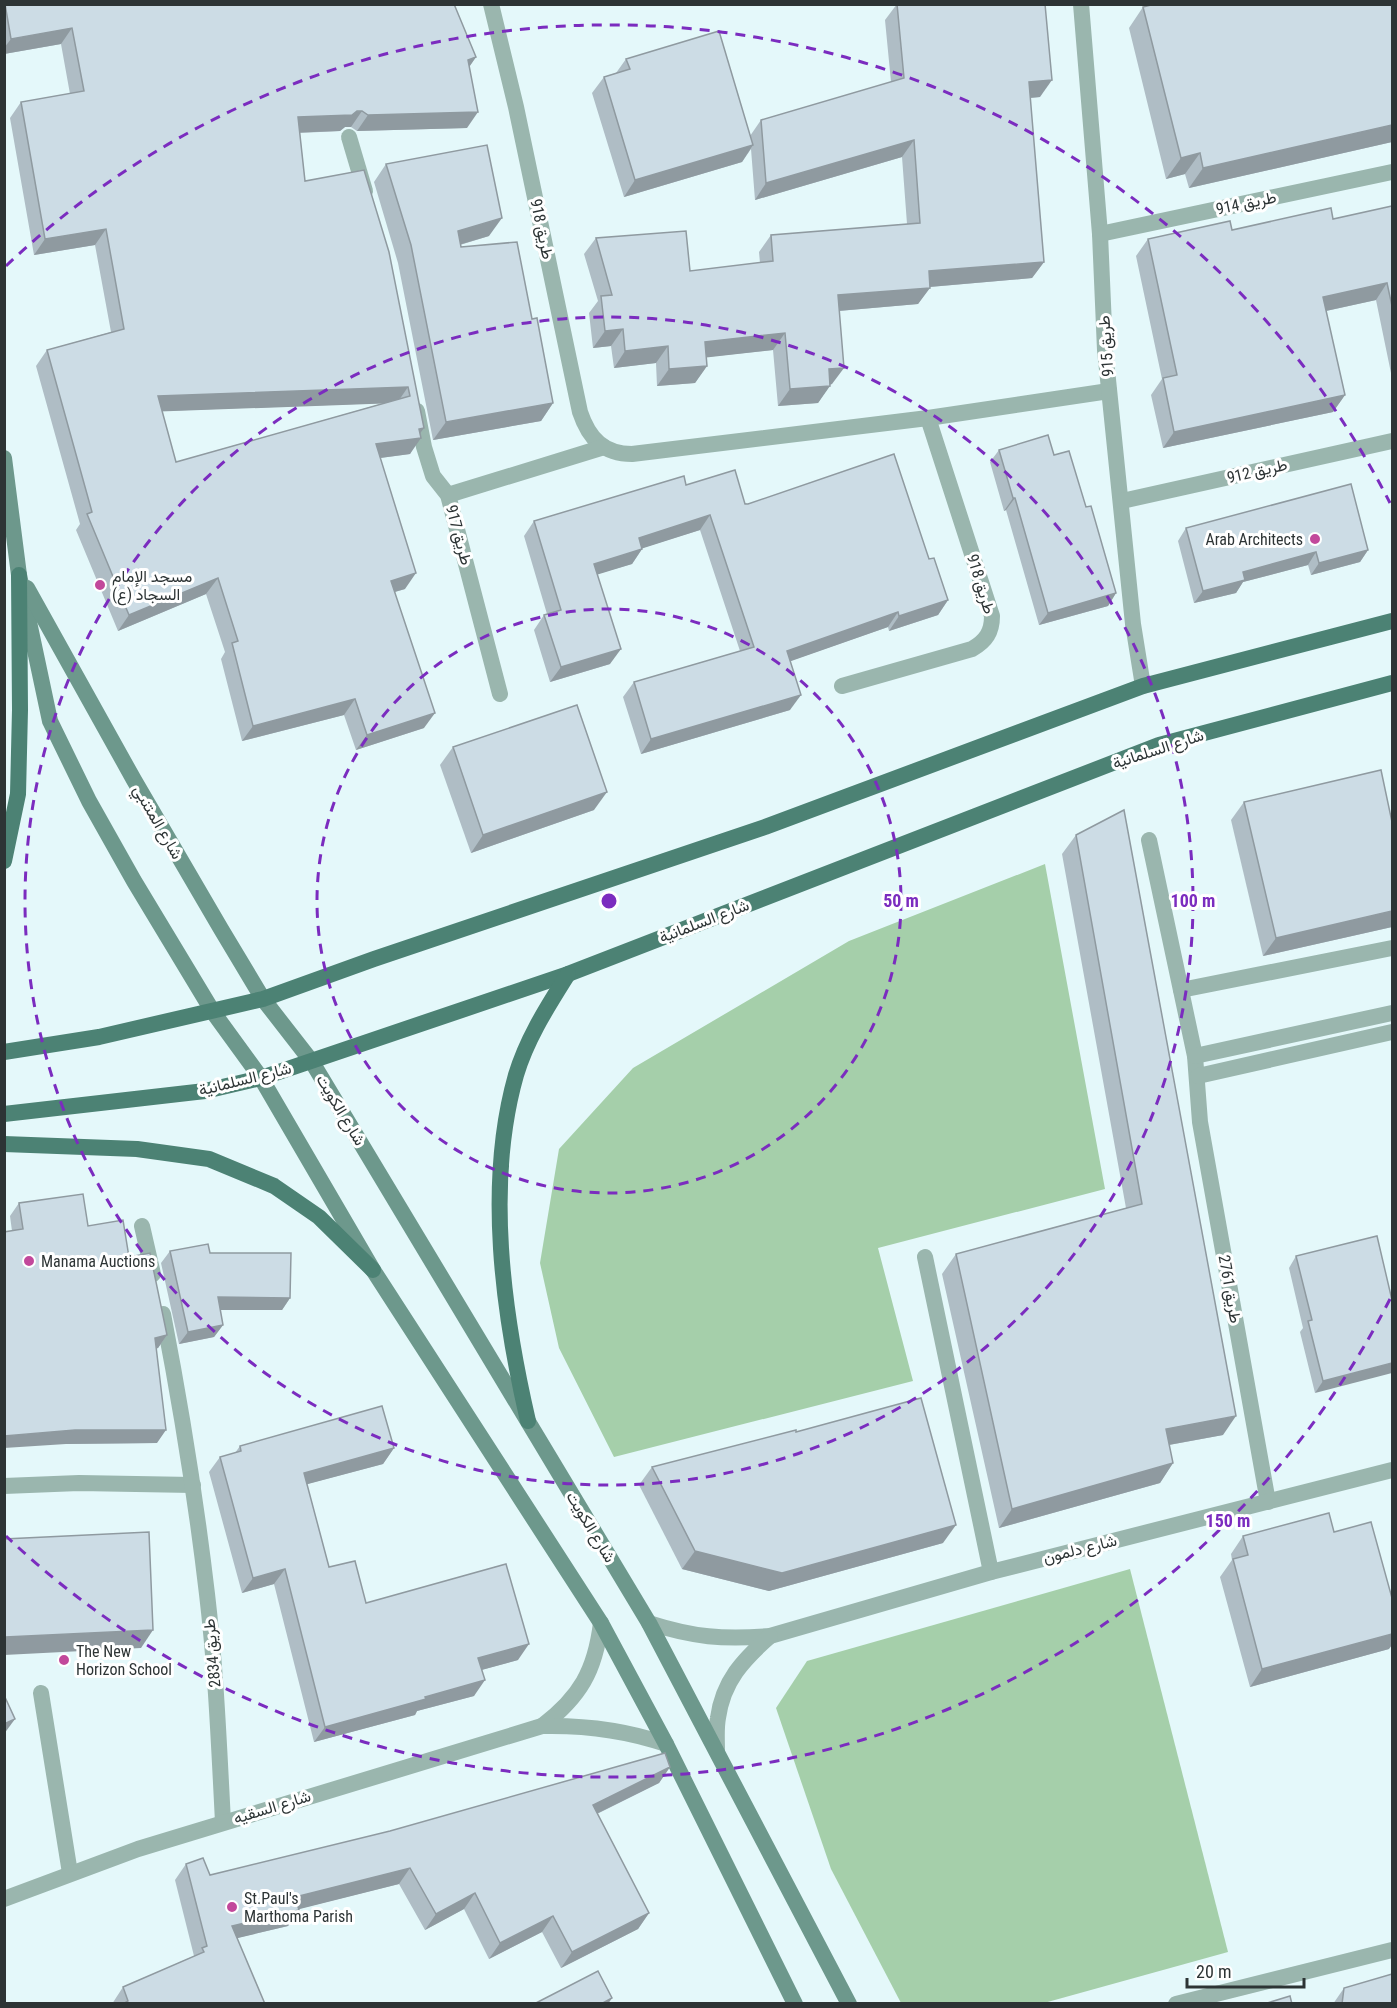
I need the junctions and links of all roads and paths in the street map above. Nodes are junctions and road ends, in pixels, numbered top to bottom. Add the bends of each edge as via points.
1 (491, 4) edge
2 (1081, 4) edge
3 (349, 137) edge
4 (1392, 172) edge
5 (368, 201) edge
6 (1100, 234) junction
7 (413, 390) edge
8 (1109, 391) junction
9 (928, 418) junction
10 (1392, 441) edge
11 (604, 447) junction
12 (4, 458) edge
13 (448, 495) junction
14 (1122, 501) junction
15 (19, 574) junction
16 (1392, 621) edge
17 (1392, 683) edge
18 (842, 686) dead end
19 (1143, 686) junction
20 (500, 694) dead end
21 (1149, 840) dead end
22 (4, 861) edge
23 (1392, 948) edge
24 (568, 974) junction
25 (1181, 990) junction
26 (263, 999) junction
27 (213, 1012) junction
28 (1392, 1013) edge
29 (1392, 1032) edge
30 (4, 1052) edge
31 (1195, 1056) junction
32 (312, 1062) junction
33 (1198, 1076) junction
34 (261, 1078) junction
35 (4, 1113) edge
36 (4, 1144) edge
37 (142, 1226) dead end
38 (925, 1257) dead end
39 (373, 1270) junction
40 (528, 1421) junction
41 (1392, 1470) edge
42 (193, 1485) junction
43 (4, 1486) edge
44 (1268, 1502) junction
45 (991, 1572) junction
46 (601, 1623) junction
47 (649, 1623) junction
48 (770, 1636) junction
49 (41, 1693) dead end
50 (542, 1726) junction
51 (666, 1744) junction
52 (717, 1751) junction
53 (223, 1822) junction
54 (70, 1873) junction
55 (4, 1899) edge
56 (1392, 1950) edge
57 (795, 2004) edge
58 (849, 2004) edge
59 (1176, 2004) edge

1 - 11 street, طريق 918 via 580,412 591,435
2 - 6 street, طريق 915
3 - 5 street
4 - 6 street, طريق 914
6 - 8 street, طريق 915
7 - 13 street, طريق 917 via 433,476
8 - 9 street
8 - 14 street, طريق 915
9 - 11 street via 632,454 618,454
9 - 18 street, طريق 918 via 992,616 989,632 972,649
10 - 14 street, طريق 912
11 - 13 street
12 - 15 main road, شارع المتنبي
13 - 20 street, طريق 917
14 - 19 street, طريق 915
15 - 22 main road via 18,794
15 - 26 main road, شارع المتنبي
15 - 27 main road, شارع المتنبي via 50,721 89,801
16 - 19 main road
17 - 24 main road, شارع السلمانية via 1159,745
19 - 26 main road via 765,827
21 - 25 street, طريق 2761
23 - 25 street
24 - 32 main road, شارع السلمانية
24 - 40 main road via 538,1021 520,1063 505,1129 501,1188 503,1282 514,1364
25 - 31 street, طريق 2761
26 - 27 main road
26 - 32 main road, شارع المتنبي
27 - 30 main road via 99,1037
27 - 34 main road, شارع المتنبي
28 - 31 street
29 - 33 street
31 - 33 street, طريق 2761
32 - 34 main road, شارع السلمانية
32 - 40 main road, شارع الكويت
33 - 44 street, طريق 2761 via 1200,1122
34 - 35 main road, شارع السلمانية via 205,1091
34 - 39 main road
36 - 39 main road via 137,1149 209,1158 274,1186 318,1217
37 - 42 street, طريق 2834 via 179,1398
38 - 45 street
39 - 46 main road
40 - 47 main road, شارع الكويت
41 - 44 street, شارع دلمون
42 - 43 street via 79,1482
42 - 53 street, طريق 2834 via 215,1685
44 - 45 street, شارع دلمون
45 - 48 street, شارع دلمون
46 - 50 street, شارع السقيه via 598,1648 578,1693
46 - 51 main road
47 - 48 street, شارع دلمون via 708,1638
47 - 52 main road, شارع الكويت
48 - 52 street, شارع دلمون via 745,1658 727,1686 717,1718
49 - 54 street
50 - 51 street, شارع السقيه via 600,1728
50 - 53 street, شارع السقيه
51 - 57 main road
52 - 58 main road, شارع الكويت
53 - 54 street, شارع السقيه
54 - 55 street, شارع السقيه
56 - 59 street

